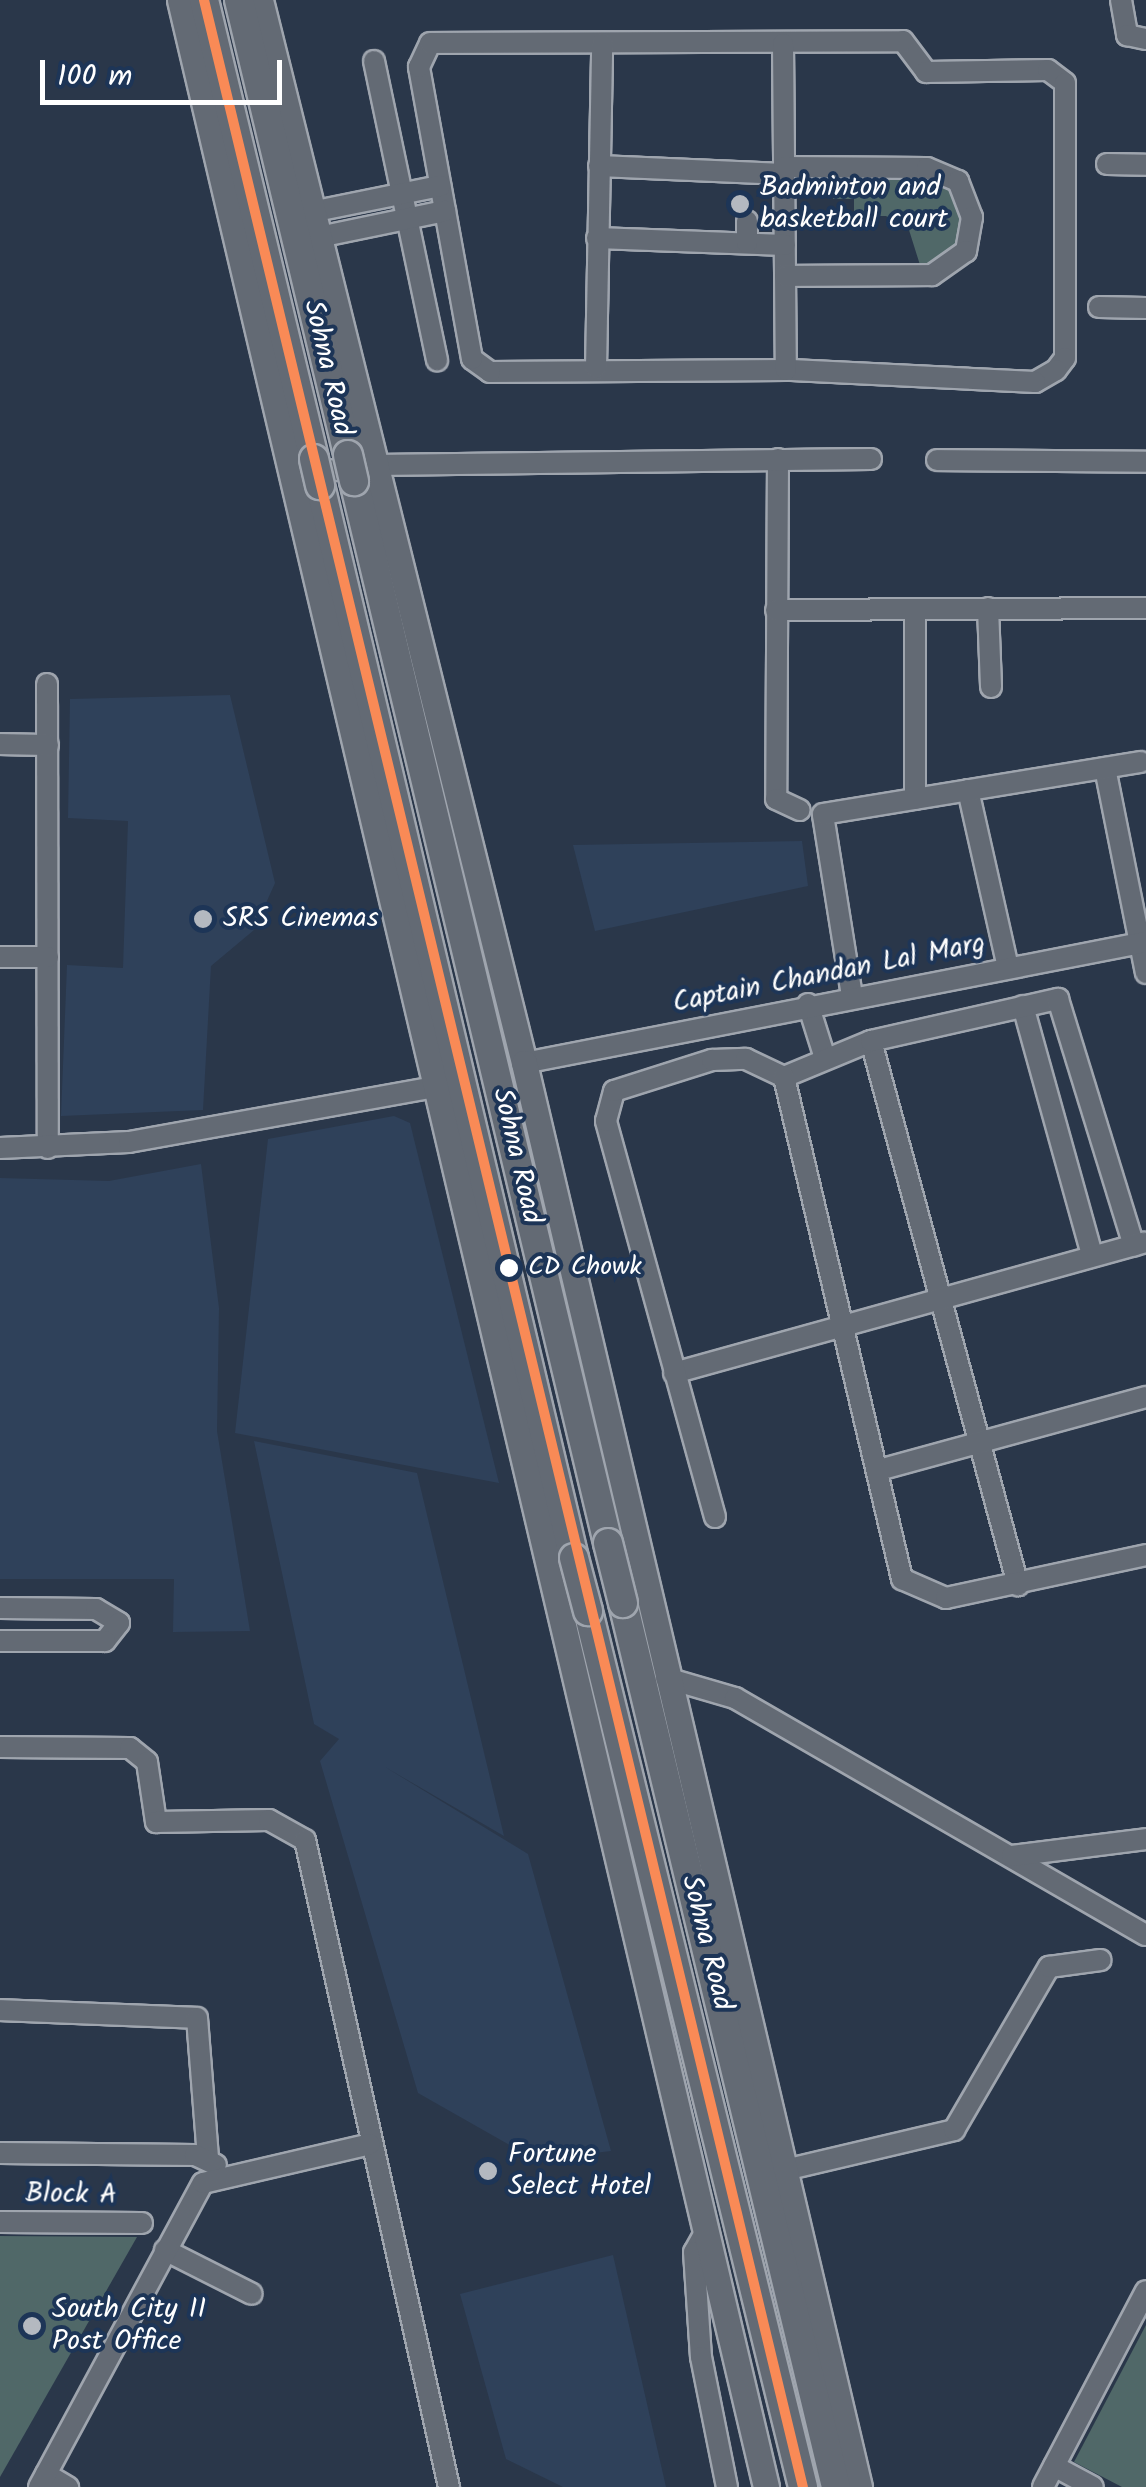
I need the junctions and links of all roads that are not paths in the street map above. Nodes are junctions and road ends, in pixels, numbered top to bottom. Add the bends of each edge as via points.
1 (180, 0) edge
2 (204, 0) edge
3 (239, 0) edge
4 (260, 0) edge
5 (1122, 0) edge
6 (1146, 39) edge
7 (602, 43) junction
8 (783, 44) junction
9 (374, 61) dead end
10 (1106, 164) dead end
11 (1146, 165) edge
12 (598, 166) junction
13 (784, 170) junction
14 (440, 186) junction
15 (401, 193) junction
16 (444, 211) junction
17 (406, 217) junction
18 (747, 221) dead end
19 (315, 225) junction
20 (597, 238) junction
21 (747, 244) junction
22 (785, 245) junction
23 (785, 276) junction
24 (1098, 307) dead end
25 (1146, 308) edge
26 (438, 360) dead end
27 (596, 368) junction
28 (786, 370) junction
29 (778, 459) junction
30 (872, 460) dead end
31 (936, 460) dead end
32 (1146, 462) edge
33 (359, 467) junction
34 (290, 475) junction
35 (988, 608) junction
36 (1146, 608) edge
37 (915, 609) junction
38 (776, 610) junction
39 (48, 684) dead end
40 (990, 688) dead end
41 (0, 744) edge
42 (48, 745) junction
43 (1141, 762) dead end
44 (1104, 768) junction
45 (968, 790) junction
46 (915, 799) junction
47 (800, 810) dead end
48 (1142, 942) edge
49 (0, 957) edge
50 (48, 957) junction
51 (1008, 968) junction
52 (1146, 973) edge
53 (852, 996) junction
54 (808, 1004) junction
55 (1023, 1006) junction
56 (871, 1041) junction
57 (824, 1055) junction
58 (524, 1063) junction
59 (784, 1077) junction
60 (434, 1087) junction
61 (0, 1148) edge
62 (48, 1148) junction
63 (1140, 1244) edge
64 (1092, 1256) junction
65 (942, 1295) junction
66 (843, 1321) junction
67 (674, 1373) junction
68 (1146, 1397) edge
69 (978, 1442) junction
70 (880, 1470) junction
71 (715, 1517) dead end
72 (621, 1544) junction
73 (1146, 1556) edge
74 (562, 1565) junction
75 (1018, 1586) junction
76 (633, 1593) junction
77 (558, 1603) junction
78 (0, 1608) edge
79 (0, 1641) edge
80 (666, 1678) junction
81 (0, 1747) edge
82 (1146, 1839) edge
83 (1012, 1856) junction
84 (1146, 1935) edge
85 (1100, 1960) dead end
86 (0, 2010) edge
87 (370, 2144) junction
88 (0, 2153) edge
89 (216, 2165) junction
90 (784, 2170) junction
91 (0, 2222) edge
92 (142, 2223) dead end
93 (707, 2229) junction
94 (165, 2250) junction
95 (1146, 2292) edge
96 (252, 2294) dead end
97 (1054, 2466) junction
98 (43, 2480) edge
99 (68, 2487) edge
100 (449, 2487) edge
101 (726, 2487) edge
102 (766, 2487) edge
103 (803, 2487) edge
104 (836, 2487) edge
105 (859, 2487) edge
106 (1043, 2487) edge
107 (1093, 2487) edge

1 - 34 main road
2 - 74 highway, Sohna Road
3 - 33 highway, Sohna Road
4 - 19 main road
5 - 6 street via 1127,35
7 - 8 street
7 - 12 street
7 - 14 street via 430,43 418,67
8 - 13 street
8 - 28 street via 903,40 926,72 1048,70 1071,96 1065,358 1056,370 1035,382
9 - 15 street
10 - 11 street
12 - 13 street
12 - 20 street
13 - 22 street
13 - 23 street via 927,168 958,181 972,218 966,251 932,275
14 - 15 street
14 - 16 street
15 - 17 street
15 - 19 street
16 - 17 street
16 - 27 street via 480,368
17 - 19 street
17 - 26 street
18 - 21 street
19 - 33 main road
20 - 21 street
20 - 27 street
21 - 22 street
22 - 23 street
23 - 28 street
24 - 25 street
27 - 28 street
29 - 30 street
29 - 33 street
29 - 38 street
31 - 32 street
33 - 34 street
33 - 58 main road
33 - 72 highway, Sohna Road
34 - 60 main road
35 - 36 street
35 - 37 street
35 - 40 street
37 - 38 street
37 - 46 street
38 - 47 street via 776,799
39 - 42 street
41 - 42 street
42 - 50 street
43 - 44 street
44 - 45 street
44 - 48 street
45 - 46 street
45 - 51 street
46 - 53 street via 824,814
48 - 51 street, Captain Chandan Lal Marg
48 - 52 street
49 - 50 street
50 - 62 street
51 - 53 street, Captain Chandan Lal Marg
53 - 54 street, Captain Chandan Lal Marg
54 - 57 street
54 - 58 street, Captain Chandan Lal Marg
55 - 56 street
55 - 63 street via 1058,999 1068,1016
55 - 64 street
56 - 57 street
56 - 65 street
57 - 59 street
58 - 72 main road
59 - 66 street
59 - 67 street via 746,1060 712,1060 614,1091 608,1106
60 - 62 street
60 - 74 main road
61 - 62 street
63 - 64 street
64 - 65 street
65 - 66 street
65 - 69 street
66 - 67 street
66 - 70 street
67 - 71 street
68 - 69 street
69 - 70 street
69 - 75 street
70 - 75 street via 902,1579 946,1598
72 - 74 main road
72 - 76 highway, Sohna Road, bridge
73 - 75 street
74 - 77 main road
74 - 103 highway, Sohna Road, bridge via 588,1611
76 - 77 main road
76 - 80 main road
76 - 104 highway, Sohna Road
77 - 93 main road
78 - 79 street via 96,1609 119,1624 105,1641
80 - 83 street via 734,1698
80 - 90 main road
81 - 87 street via 130,1748 147,1762 156,1822 270,1820 305,1840
82 - 83 street
83 - 84 street
85 - 90 street via 1049,1967 954,2130
86 - 89 street via 197,2018
87 - 89 street
87 - 100 street
88 - 89 street
89 - 94 street
90 - 105 main road
91 - 92 street, Block A
93 - 101 street via 694,2252 701,2357
93 - 102 main road
94 - 96 street
94 - 98 street
95 - 97 street
97 - 106 street
97 - 107 street
98 - 99 street

